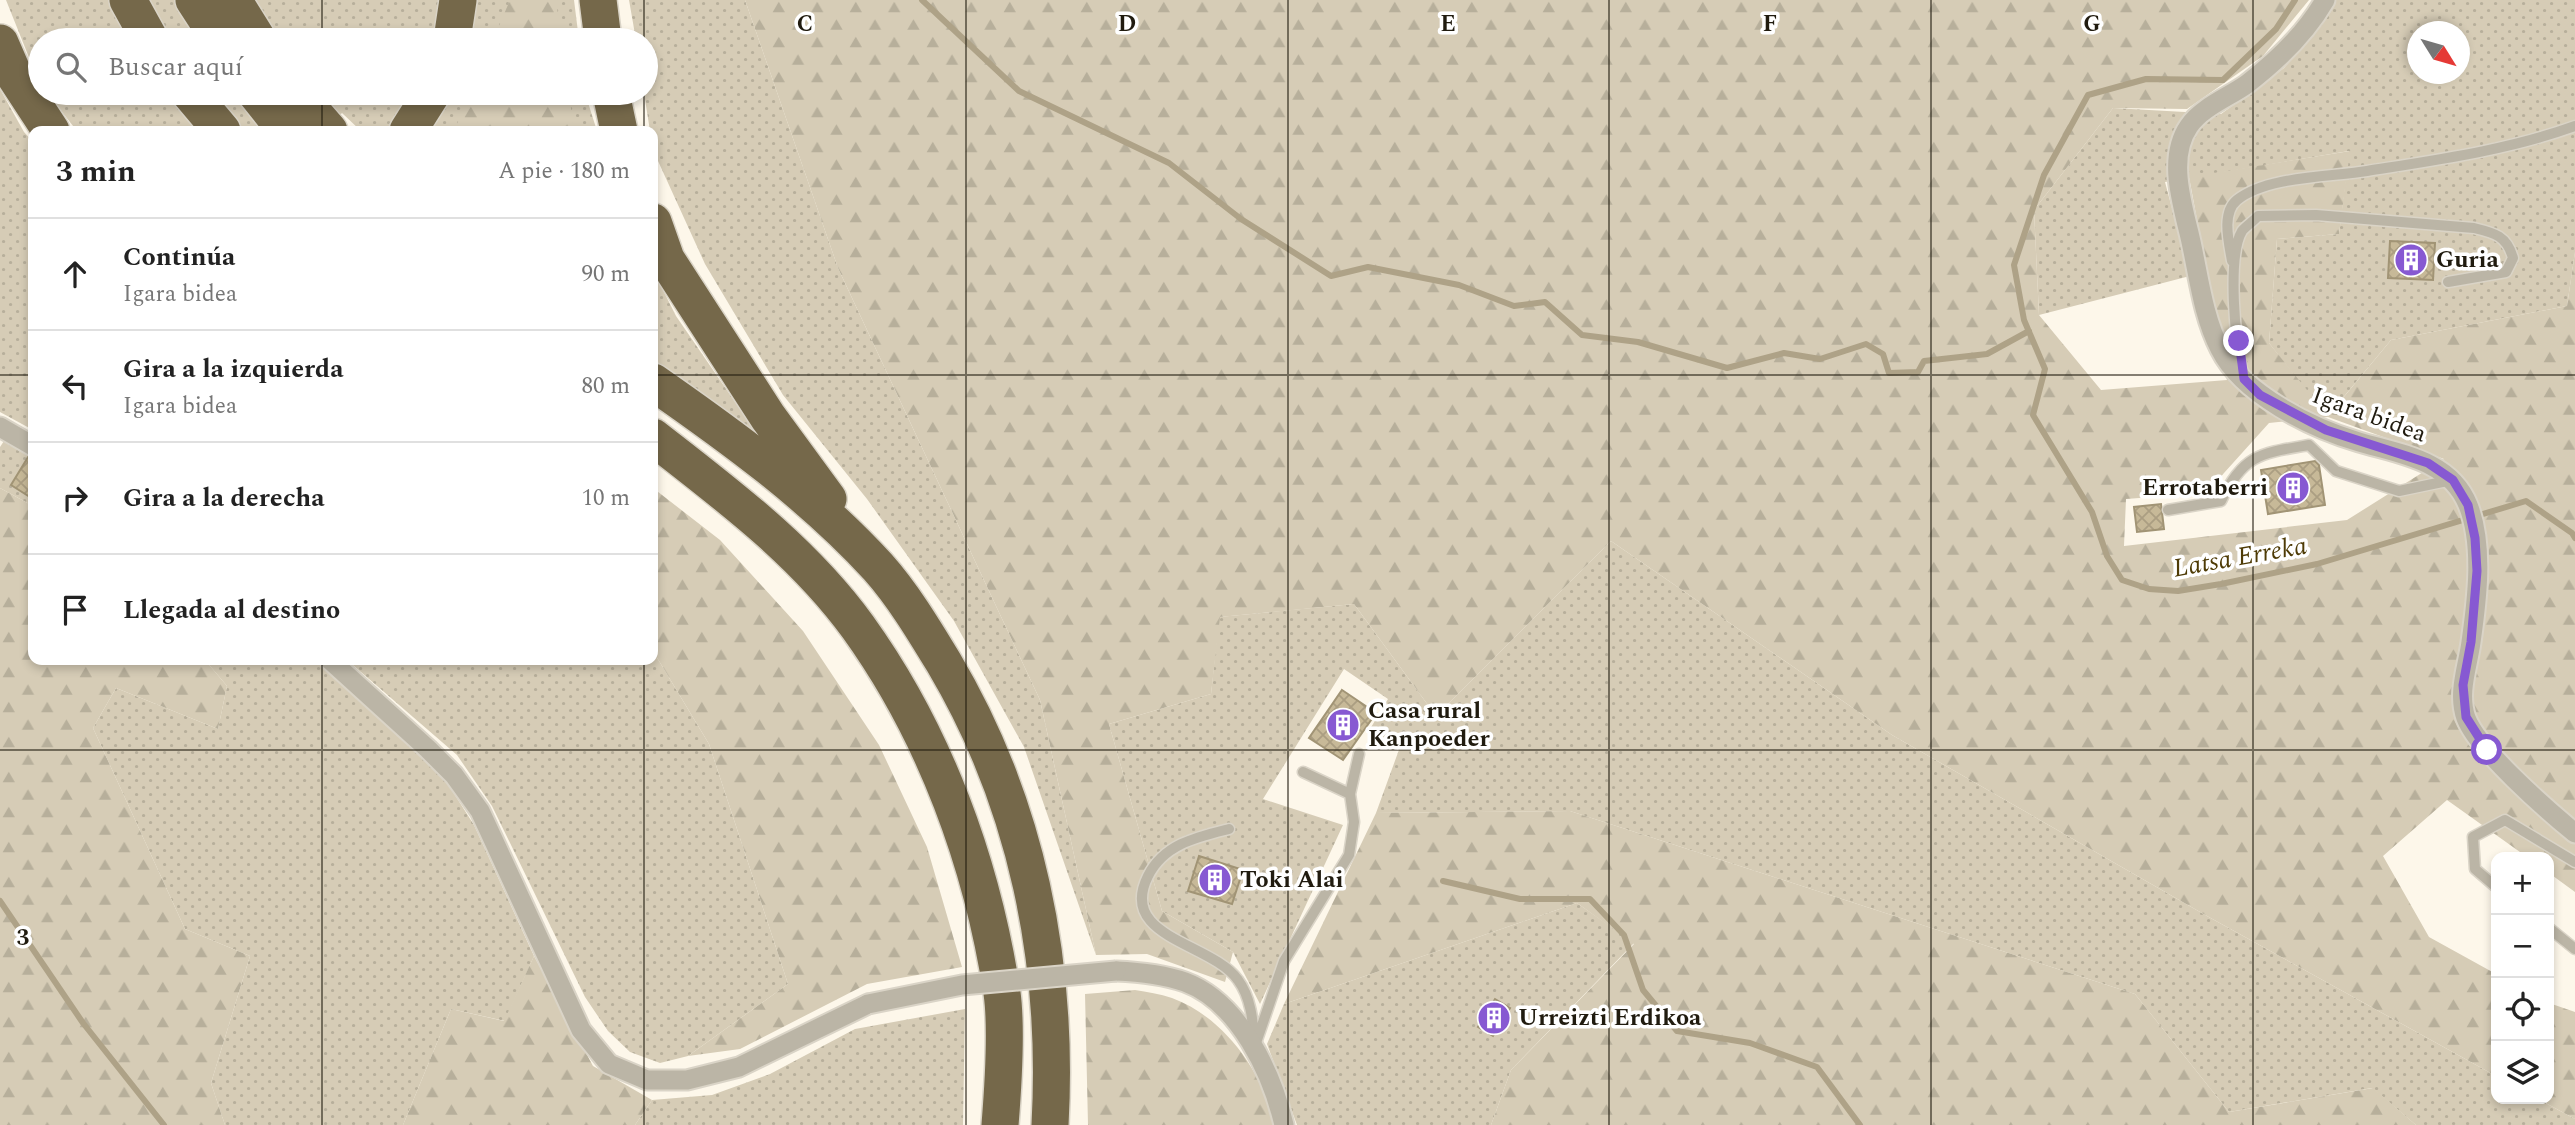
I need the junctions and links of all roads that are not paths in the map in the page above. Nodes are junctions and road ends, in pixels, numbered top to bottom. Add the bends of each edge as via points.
1 (128, 0) edge
2 (194, 0) edge
3 (233, 0) edge
4 (457, 0) edge
5 (598, 0) edge
6 (2325, 0) edge
7 (143, 28) edge
8 (212, 28) edge
9 (250, 28) edge
10 (454, 28) edge
11 (602, 28) edge
12 (0, 43) edge
13 (28, 96) edge
14 (34, 105) edge
15 (200, 105) edge
16 (265, 105) edge
17 (306, 105) edge
18 (424, 105) edge
19 (614, 105) edge
20 (48, 126) edge
21 (218, 126) edge
22 (282, 126) edge
23 (325, 126) edge
24 (411, 126) edge
25 (618, 126) edge
26 (2575, 126) edge
27 (658, 236) edge
28 (2235, 275) junction
29 (2448, 282) dead end
30 (2244, 379) junction
31 (658, 386) edge
32 (0, 427) edge
33 (658, 441) edge
34 (28, 443) edge
35 (2453, 480) junction
36 (2168, 510) dead end
37 (878, 567) junction
38 (336, 665) edge
39 (1359, 754) dead end
40 (1303, 772) dead end
41 (1350, 794) junction
42 (1229, 829) dead end
43 (2575, 833) edge
44 (2575, 862) edge
45 (2491, 883) edge
46 (2554, 932) edge
47 (2575, 949) edge
48 (1253, 1050) junction
49 (1000, 1125) edge
50 (1050, 1125) edge
51 (1284, 1125) edge

1 - 7 highway
2 - 8 highway
3 - 9 highway
4 - 10 highway
5 - 11 highway
6 - 30 street, Igara bidea via 2305,31 2277,57 2189,126 2177,158 2182,202 2210,322 2220,351
12 - 13 highway
14 - 20 highway
15 - 21 highway
16 - 22 highway
17 - 23 highway
18 - 24 highway
19 - 25 highway
26 - 28 lane via 2468,153 2280,183 2248,194 2236,201 2228,216
27 - 37 highway via 666,258 768,417
28 - 29 lane via 2242,232 2258,216 2316,215 2474,228 2496,233 2509,244 2513,258 2505,272
28 - 30 lane
30 - 35 street, Igara bidea via 2260,395 2326,430 2428,463
31 - 37 highway via 757,457
32 - 34 street
33 - 49 highway via 762,523 824,588 858,627 933,752 980,886 1002,995
35 - 36 lane via 2399,491 2336,471 2309,445 2260,453 2230,481 2221,501
35 - 43 street, Igara bidea via 2468,505 2477,571 2463,685 2466,717 2487,750
37 - 50 highway via 954,680 993,761 1023,849 1049,987
38 - 48 street, bridge via 454,775 480,811 581,1030 609,1064 647,1080 687,1080 738,1067 868,1004 962,985 1116,971 1154,973 1188,983 1221,1003
39 - 41 lane
40 - 41 lane
41 - 48 lane via 1354,822 1349,855 1284,961
42 - 48 lane via 1194,838 1164,853 1142,890 1143,911 1174,940 1210,954 1239,980 1252,1013
44 - 45 lane via 2504,820 2473,837 2475,869
46 - 47 lane
48 - 51 street via 1266,1072

